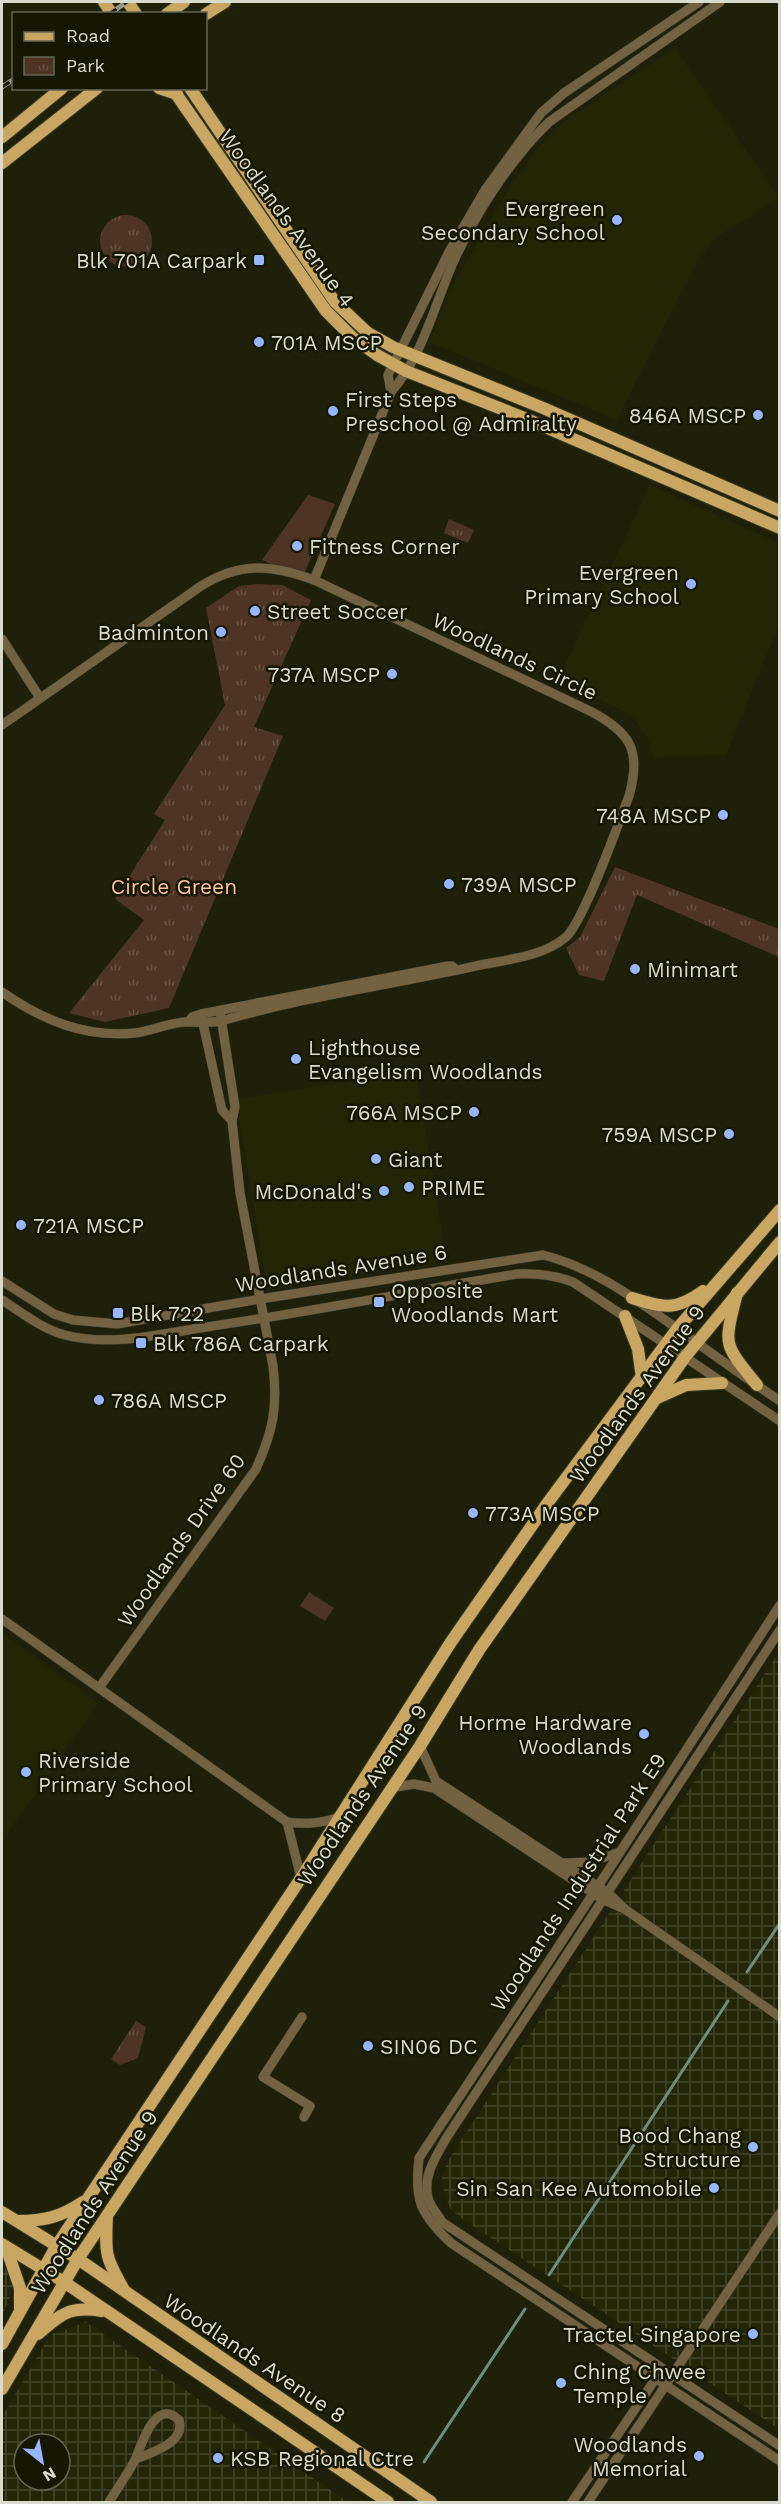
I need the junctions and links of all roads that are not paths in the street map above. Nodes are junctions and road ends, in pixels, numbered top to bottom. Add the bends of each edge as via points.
1 (184, 2) edge
2 (225, 2) edge
3 (699, 2) edge
4 (720, 2) edge
5 (170, 12) edge
6 (207, 13) edge
7 (60, 90) edge
8 (97, 90) edge
9 (191, 90) edge
10 (174, 91) edge
11 (2, 137) edge
12 (2, 163) edge
13 (401, 350) junction
14 (414, 355) junction
15 (393, 364) junction
16 (406, 371) junction
17 (391, 392) junction
18 (780, 510) edge
19 (780, 528) edge
20 (314, 580) junction
21 (2, 639) edge
22 (40, 698) junction
23 (2, 725) edge
24 (2, 992) edge
25 (221, 1016) junction
26 (202, 1019) junction
27 (232, 1121) junction
28 (780, 1210) edge
29 (780, 1242) edge
30 (720, 1278) junction
31 (2, 1281) edge
32 (738, 1289) junction
33 (632, 1298) junction
34 (2, 1299) edge
35 (260, 1299) junction
36 (625, 1316) junction
37 (263, 1318) junction
38 (677, 1329) junction
39 (696, 1342) junction
40 (666, 1344) junction
41 (685, 1357) junction
42 (642, 1378) junction
43 (722, 1383) junction
44 (756, 1385) junction
45 (655, 1400) junction
46 (780, 1401) edge
47 (780, 1421) edge
48 (780, 1605) edge
49 (2, 1619) edge
50 (780, 1630) edge
51 (99, 1688) junction
52 (420, 1746) junction
53 (390, 1788) junction
54 (340, 1817) junction
55 (287, 1822) junction
56 (620, 1852) junction
57 (564, 1863) junction
58 (301, 1878) junction
59 (596, 1890) junction
60 (606, 1897) junction
61 (302, 2017) dead end
62 (780, 2017) edge
63 (304, 2117) dead end
64 (90, 2197) junction
65 (2, 2212) edge
66 (780, 2212) edge
67 (107, 2215) junction
68 (17, 2221) junction
69 (4, 2245) edge
70 (57, 2245) junction
71 (78, 2259) junction
72 (43, 2270) junction
73 (64, 2282) junction
74 (126, 2292) junction
75 (20, 2311) junction
76 (106, 2312) junction
77 (30, 2340) junction
78 (2, 2344) edge
79 (672, 2375) junction
80 (656, 2378) junction
81 (665, 2385) junction
82 (2, 2389) edge
83 (780, 2446) edge
84 (136, 2459) junction
85 (780, 2461) edge
86 (109, 2502) edge
87 (388, 2502) edge
88 (431, 2502) edge
89 (572, 2502) edge
90 (588, 2502) edge

1 - 5 main road
2 - 6 main road
3 - 13 street via 564,93 542,113 485,190 450,250
4 - 14 street via 571,105 533,137 491,195 458,254
7 - 11 main road
8 - 12 main road
9 - 13 main road, Woodlands Avenue 4 via 335,302 368,333
10 - 15 main road, Woodlands Avenue 4 via 326,311 352,337
13 - 14 main road, Woodlands Avenue 4
13 - 15 street
14 - 16 street
14 - 18 main road, Woodlands Avenue 4
15 - 16 main road, Woodlands Avenue 4
15 - 17 street via 388,375
16 - 17 street
16 - 19 main road, Woodlands Avenue 4
17 - 20 street
20 - 22 street, Woodlands Circle via 264,569 229,571 187,595
20 - 25 street, Woodlands Circle via 598,716 621,731 629,744 634,778 581,916 556,944 526,955
21 - 22 street
22 - 23 street, Woodlands Circle
24 - 26 street, Woodlands Circle via 42,1018 73,1029 120,1034
25 - 26 street, Woodlands Circle
25 - 27 street via 235,1107
26 - 27 street via 222,1110
27 - 35 street, Woodlands Drive 60 via 240,1192
28 - 30 main road, Woodlands Avenue 9
29 - 32 main road, Woodlands Avenue 9
30 - 33 main road via 679,1306 665,1307
30 - 38 main road, Woodlands Avenue 9
31 - 35 street, Woodlands Avenue 6 via 54,1314 104,1324
32 - 39 main road, Woodlands Avenue 9
32 - 44 main road via 727,1334 728,1346
33 - 35 street, Woodlands Avenue 6 via 590,1272 543,1255
33 - 38 street, Woodlands Avenue 6
34 - 37 street, Woodlands Avenue 6 via 65,1335 89,1338 136,1338
35 - 37 street, Woodlands Drive 60
36 - 37 street, Woodlands Avenue 6 via 573,1282 539,1273
36 - 40 street, Woodlands Avenue 6
36 - 42 main road via 638,1349
37 - 51 street, Woodlands Drive 60 via 276,1394 266,1446 256,1469
38 - 39 street, Woodlands Avenue 6
38 - 40 main road, Woodlands Avenue 9
39 - 41 main road, Woodlands Avenue 9
39 - 44 street, Woodlands Avenue 6
40 - 41 street, Woodlands Avenue 6
40 - 42 main road, Woodlands Avenue 9
41 - 43 street, Woodlands Avenue 6
41 - 45 main road, Woodlands Avenue 9
42 - 54 main road, Woodlands Avenue 9 via 450,1642
43 - 45 main road via 686,1385
43 - 47 street, Woodlands Avenue 6
44 - 46 street, Woodlands Avenue 6
45 - 52 main road, Woodlands Avenue 9 via 479,1650
48 - 56 street, Woodlands Industrial Park E9
49 - 51 street
50 - 60 street, Woodlands Industrial Park E9
51 - 55 street
52 - 53 main road, Woodlands Avenue 9
52 - 57 street via 436,1781
53 - 59 street via 414,1784 434,1788
53 - 67 main road, Woodlands Avenue 9
54 - 55 street via 306,1825
54 - 58 main road, Woodlands Avenue 9
55 - 58 street
56 - 57 street via 590,1863
56 - 59 street, Woodlands Industrial Park E9
57 - 59 street
58 - 64 main road, Woodlands Avenue 9
59 - 60 street
59 - 80 street, Woodlands Industrial Park E9 via 419,2158 416,2182 421,2208 430,2224 451,2242
60 - 62 street
60 - 79 street, Woodlands Industrial Park E9 via 447,2137 426,2182 429,2201 442,2222
61 - 63 street via 263,2077 310,2106
64 - 68 main road via 56,2217
64 - 70 main road, Woodlands Avenue 9
65 - 68 main road, Woodlands Avenue 8
66 - 79 street
67 - 71 main road, Woodlands Avenue 9
67 - 74 main road via 108,2262
68 - 70 main road, Woodlands Avenue 8
69 - 72 main road
69 - 75 main road via 20,2288
70 - 71 main road, Woodlands Avenue 8
70 - 72 main road, Woodlands Avenue 9
71 - 73 main road, Woodlands Avenue 9
71 - 74 main road, Woodlands Avenue 8
72 - 73 main road
72 - 75 main road, Woodlands Avenue 9
73 - 76 main road
73 - 77 main road, Woodlands Avenue 9
74 - 88 main road, Woodlands Avenue 8
75 - 78 main road, Woodlands Avenue 9
76 - 77 main road via 83,2308 68,2312
76 - 87 main road
77 - 82 main road, Woodlands Avenue 9
79 - 80 street
79 - 81 street
79 - 83 street
80 - 81 street
80 - 89 street
81 - 85 street
81 - 90 street
84 - 84 street via 139,2445 155,2419 164,2414 174,2415 181,2427 179,2434 164,2447
84 - 86 street

